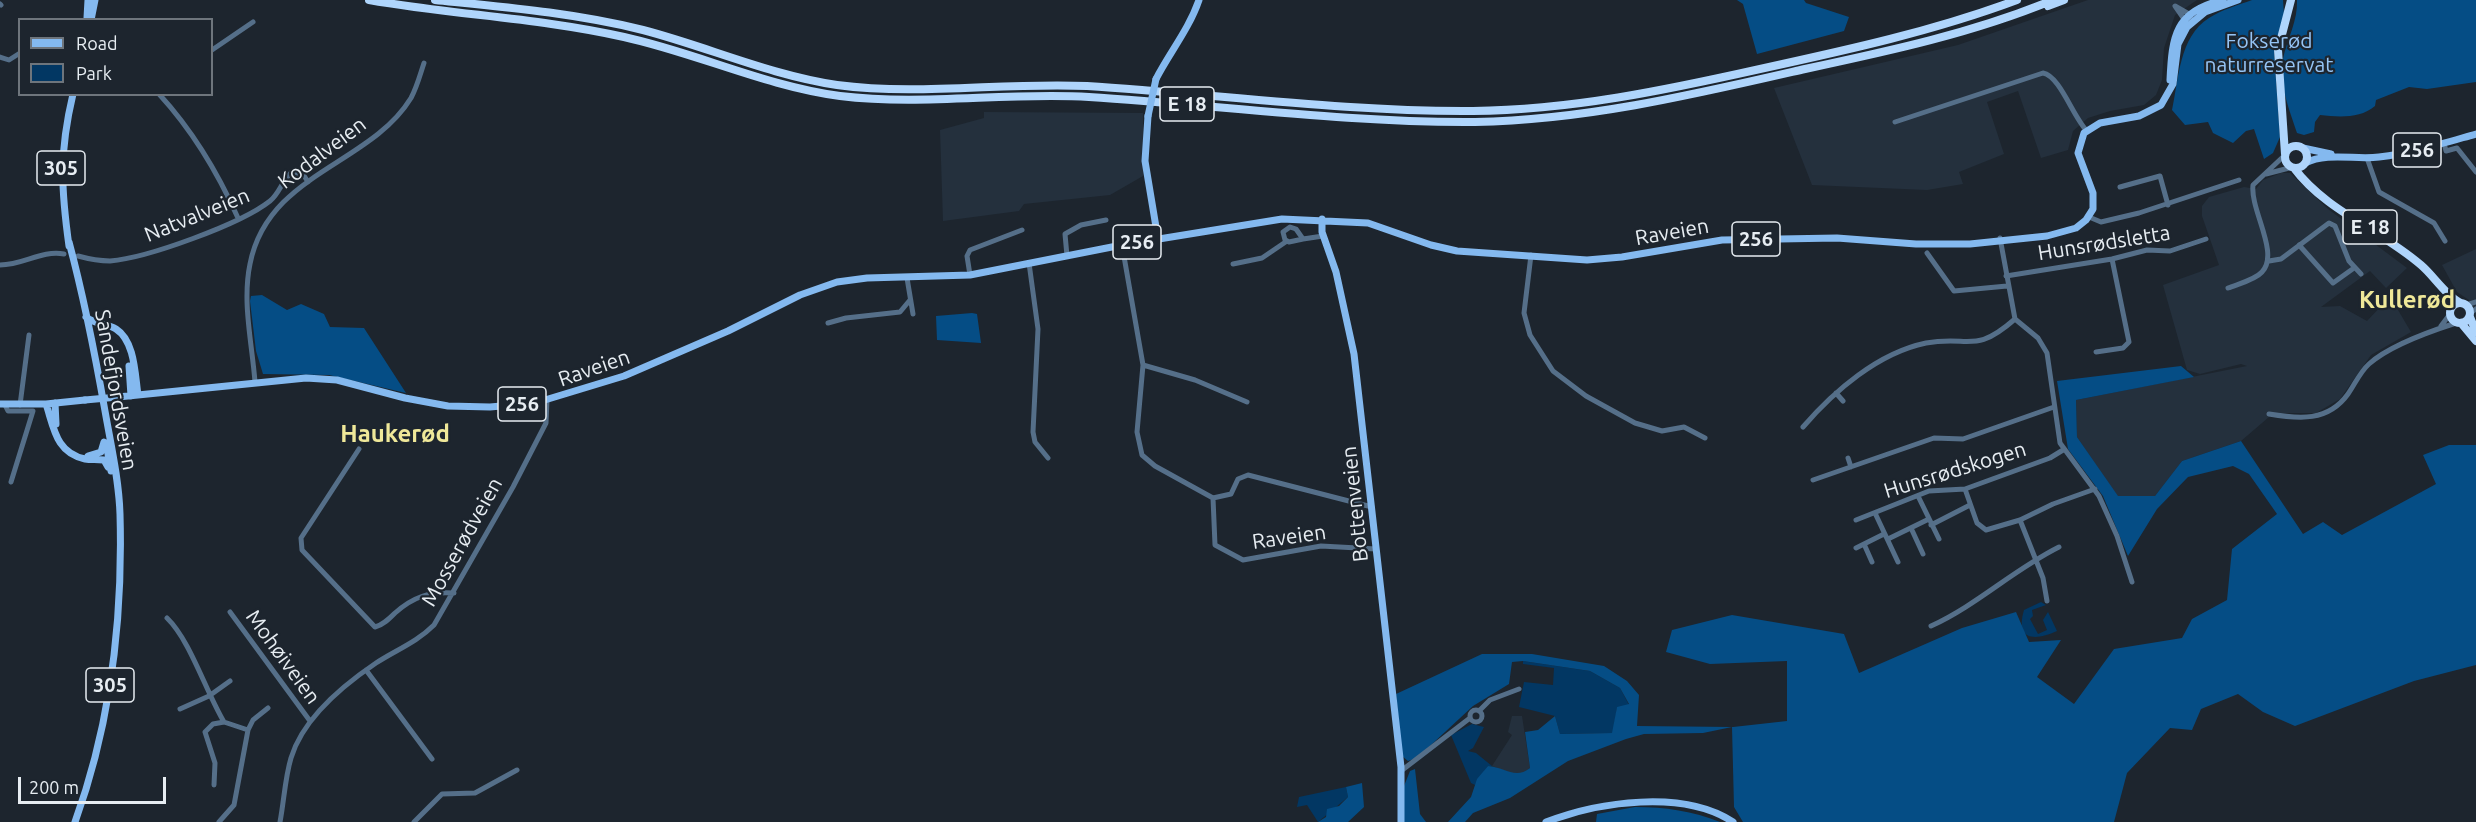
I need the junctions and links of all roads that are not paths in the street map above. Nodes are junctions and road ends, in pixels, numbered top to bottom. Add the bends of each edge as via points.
1 (88, 0) edge
2 (95, 0) edge
3 (369, 0) edge
4 (435, 0) edge
5 (1199, 0) edge
6 (2017, 0) edge
7 (2053, 0) edge
8 (2064, 0) edge
9 (2223, 0) edge
10 (2238, 0) edge
11 (2286, 0) edge
12 (2291, 0) edge
13 (2011, 17) junction
14 (89, 18) edge
15 (90, 18) edge
16 (2188, 18) junction
17 (253, 22) dead end
18 (2285, 27) junction
19 (213, 49) edge
20 (18, 54) edge
21 (0, 57) edge
22 (423, 63) dead end
23 (74, 96) edge
24 (161, 96) edge
25 (2280, 107) junction
26 (1895, 122) dead end
27 (2087, 131) junction
28 (2476, 135) edge
29 (2444, 143) junction
30 (2300, 147) junction
31 (2285, 154) junction
32 (2367, 158) junction
33 (2357, 159) junction
34 (2305, 164) junction
35 (2293, 168) junction
36 (2476, 172) edge
37 (2261, 176) junction
38 (2239, 180) dead end
39 (308, 182) junction
40 (2120, 187) dead end
41 (2319, 193) junction
42 (2168, 205) junction
43 (2089, 217) junction
44 (238, 218) junction
45 (1322, 219) junction
46 (1106, 220) dead end
47 (1022, 230) dead end
48 (1323, 236) junction
49 (1158, 239) junction
50 (1303, 239) junction
51 (2206, 239) dead end
52 (2000, 240) junction
53 (1287, 241) junction
54 (69, 242) junction
55 (2445, 242) dead end
56 (1122, 245) junction
57 (2299, 245) junction
58 (1927, 253) dead end
59 (64, 254) dead end
60 (1531, 255) junction
61 (78, 256) dead end
62 (1067, 256) junction
63 (2112, 259) junction
64 (2269, 261) junction
65 (1029, 263) junction
66 (1233, 264) dead end
67 (2420, 264) junction
68 (0, 265) edge
69 (2354, 268) junction
70 (2361, 274) dead end
71 (970, 275) junction
72 (2006, 276) junction
73 (907, 278) junction
74 (2007, 286) junction
75 (2228, 288) dead end
76 (910, 300) junction
77 (2476, 302) edge
78 (2463, 304) junction
79 (2451, 311) junction
80 (2472, 313) edge
81 (913, 314) dead end
82 (86, 317) junction
83 (2015, 319) junction
84 (828, 323) dead end
85 (2459, 323) junction
86 (2440, 327) junction
87 (2476, 332) edge
88 (29, 335) dead end
89 (91, 340) junction
90 (2476, 341) edge
91 (2096, 352) dead end
92 (1143, 365) junction
93 (255, 382) junction
94 (1836, 393) junction
95 (135, 395) junction
96 (547, 400) junction
97 (1247, 402) dead end
98 (1843, 402) dead end
99 (55, 403) junction
100 (2, 404) edge
101 (46, 404) junction
102 (20, 405) junction
103 (2054, 407) junction
104 (2269, 414) dead end
105 (1803, 427) dead end
106 (105, 436) junction
107 (1705, 438) dead end
108 (359, 449) dead end
109 (2063, 450) junction
110 (1048, 458) dead end
111 (1848, 458) dead end
112 (1851, 467) junction
113 (111, 472) junction
114 (1813, 480) dead end
115 (11, 482) dead end
116 (1965, 489) junction
117 (2095, 489) junction
118 (1918, 496) junction
119 (1213, 498) junction
120 (1970, 505) junction
121 (1372, 507) junction
122 (1875, 513) junction
123 (1856, 520) dead end
124 (2020, 520) junction
125 (1930, 522) junction
126 (1911, 528) junction
127 (1886, 537) junction
128 (1939, 539) dead end
129 (1864, 544) junction
130 (119, 545) junction
131 (2059, 547) dead end
132 (1856, 548) dead end
133 (1376, 549) junction
134 (1923, 554) dead end
135 (2035, 559) junction
136 (1872, 562) dead end
137 (1898, 562) dead end
138 (2132, 582) dead end
139 (454, 593) junction
140 (2047, 601) dead end
141 (230, 612) dead end
142 (167, 618) dead end
143 (1931, 626) dead end
144 (366, 670) junction
145 (230, 681) dead end
146 (1520, 689) dead end
147 (209, 696) junction
148 (268, 708) dead end
149 (180, 709) dead end
150 (1479, 711) junction
151 (1470, 718) junction
152 (310, 721) junction
153 (224, 722) junction
154 (248, 730) junction
155 (432, 759) dead end
156 (517, 770) dead end
157 (1401, 771) junction
158 (213, 785) dead end
159 (75, 822) edge
160 (219, 822) edge
161 (280, 822) edge
162 (414, 822) edge
163 (1401, 822) edge
164 (1546, 822) edge
165 (1733, 822) edge

1 - 14 main road
2 - 15 main road
3 - 13 highway, E 18 via 617,35 776,83 838,96 1067,96 1451,122 1555,117 1654,103 1899,49
4 - 6 highway, E 18 via 619,25 778,72 857,87 1047,85 1378,108 1478,111 1586,103 1674,88 1885,41
5 - 49 main road, bridge via 1156,79 1148,116 1147,177
7 - 13 highway, E 18
8 - 13 highway via 2022,17
9 - 16 main road via 2201,6
10 - 16 main road
11 - 18 highway, E 18
12 - 18 highway, E 18
16 - 27 main road via 2172,44 2168,90 2156,108 2139,116 2100,123
17 - 19 street
18 - 25 highway, E 18 via 2278,50
20 - 21 street via 9,60
22 - 39 street, Kodalveien via 416,89 399,114
23 - 54 main road, Sandefjordsveien / 305 via 61,160
24 - 44 street via 201,148
25 - 30 highway, E 18 via 2286,129
25 - 31 highway, E 18
26 - 27 street via 2043,73 2055,79
27 - 43 main road via 2080,140 2078,153 2093,193
28 - 29 main road, 256
29 - 32 main road, 256
29 - 36 street via 2446,151 2457,148
30 - 31 highway
30 - 33 main road, 256
30 - 34 highway, E 18 via 2307,155
31 - 35 highway, E 18
31 - 37 street
32 - 33 main road, 256
32 - 55 street via 2379,192 2434,223
33 - 34 main road, 256 via 2325,156
34 - 35 highway
34 - 41 highway, E 18
35 - 37 street
35 - 41 highway, E 18
37 - 64 street via 2252,191
38 - 42 street
39 - 44 street, Natvalveien via 303,174 292,172 270,201
39 - 93 street, Kodalveien via 267,222 250,262 246,295
40 - 42 street via 2160,176
41 - 67 highway, E 18
42 - 43 street via 2101,222
43 - 52 main road, Raveien / 256 via 2076,228
44 - 61 street, Natvalveien via 175,245 130,258 107,261
45 - 48 main road, Bottenveien
45 - 49 main road, Raveien / 256 via 1269,220
45 - 60 main road, Raveien / 256 via 1375,224 1446,249
46 - 62 street via 1081,225 1065,234
47 - 71 street via 970,250
48 - 50 street
48 - 121 main road, Bottenveien via 1352,339
49 - 56 main road, Raveien / 256
50 - 53 street
50 - 53 street via 1296,228 1290,227 1283,232
51 - 63 street, Hunsrødsletta via 2170,251 2147,250
52 - 60 main road, Raveien / 256 via 1916,244 1758,238 1695,243 1606,259
52 - 72 street
53 - 66 street via 1262,258
54 - 82 main road, Sandefjordsveien / 305
54 - 106 main road, Sandefjordsveien / 305
56 - 62 main road, Raveien / 256
56 - 92 street
57 - 64 street via 2281,259
57 - 69 street via 2333,284
57 - 69 street via 2320,228 2332,224
58 - 74 street via 1954,291
59 - 68 street via 44,254 21,264
60 - 107 street via 1524,313 1530,335 1553,372 1635,423 1662,431 1684,427
62 - 65 main road, Raveien / 256
63 - 72 street, Hunsrødsletta
63 - 91 street via 2129,342 2118,349
64 - 75 street via 2259,275
65 - 71 main road, Raveien / 256
65 - 110 street via 1038,329 1033,432 1035,442
67 - 78 highway, E 18
67 - 79 highway, E 18 via 2446,295
69 - 70 street
71 - 73 main road, Raveien / 256
72 - 74 street
73 - 76 street
73 - 96 main road, Raveien / 256 via 867,278 824,286 650,366
74 - 83 street
76 - 81 street
76 - 84 street via 900,312
77 - 78 street
78 - 79 highway
78 - 80 highway, E 18
79 - 85 highway, E 18
79 - 86 street
80 - 85 highway
80 - 87 highway, E 18
82 - 89 main road, Sandefjordsveien / 305
82 - 95 main road via 124,336 130,348
83 - 94 street via 1979,342 1934,342 1910,348 1879,363
83 - 103 street via 2044,347
85 - 86 street
85 - 90 highway, E 18
86 - 104 street via 2374,360 2330,411 2308,418
88 - 102 street
89 - 95 main road via 96,332 106,328 124,341
89 - 130 main road, Sandefjordsveien / 305 via 113,459 120,513
92 - 97 street via 1195,380
92 - 119 street via 1137,432 1142,455
93 - 95 main road, Raveien / 256
93 - 96 main road, Raveien / 256 via 337,380 417,401 460,406
94 - 98 street
94 - 105 street
95 - 99 main road, Raveien, bridge
96 - 139 street, Mosserødveien via 546,423
99 - 101 main road
99 - 106 main road via 57,431 63,444 74,453 97,455
100 - 102 main road
100 - 115 street via 8,411 33,411
101 - 102 main road
101 - 113 main road via 55,435 64,449 83,459 104,460
103 - 109 street
103 - 112 street via 1963,439 1934,438
106 - 113 main road, Sandefjordsveien / 305
108 - 139 street via 302,538 302,550 375,627 426,594
109 - 116 street, Hunsrødskogen
109 - 117 street
111 - 112 street
112 - 114 street
113 - 130 main road, Sandefjordsveien / 305
116 - 118 street, Hunsrødskogen via 1935,490
116 - 120 street
117 - 124 street
117 - 138 street via 2117,536
118 - 122 street, Hunsrødskogen
118 - 125 street
119 - 121 street via 1231,494 1238,479 1248,475
119 - 133 street, Raveien via 1215,545 1243,561 1321,546
120 - 124 street via 1977,523 1986,530
120 - 125 street
121 - 133 main road, Bottenveien
122 - 123 street, Hunsrødskogen
122 - 127 street
124 - 135 street
125 - 126 street
125 - 128 street
126 - 127 street
126 - 134 street
127 - 129 street
127 - 137 street
129 - 132 street
129 - 136 street
130 - 159 main road, Sandefjordsveien / 305 via 117,627 110,690
131 - 135 street
133 - 157 main road, Bottenveien
135 - 140 street
135 - 143 street via 1974,602
139 - 144 street, Mosserødveien via 426,632
141 - 152 street, Mohøiveien
142 - 147 street via 179,632
144 - 152 street, Mosserødveien
144 - 155 street
145 - 147 street
146 - 150 street via 1490,700
147 - 149 street
147 - 153 street
148 - 154 street via 253,720
150 - 151 street via 1471,711
150 - 151 street via 1479,721
151 - 157 street
152 - 161 street, Mosserødveien via 291,759
153 - 154 street
153 - 158 street via 213,724 205,732 215,763
154 - 160 street via 234,805
156 - 162 street via 475,792 442,794
157 - 163 main road, Bottenveien
164 - 165 main road via 1640,801 1701,809

